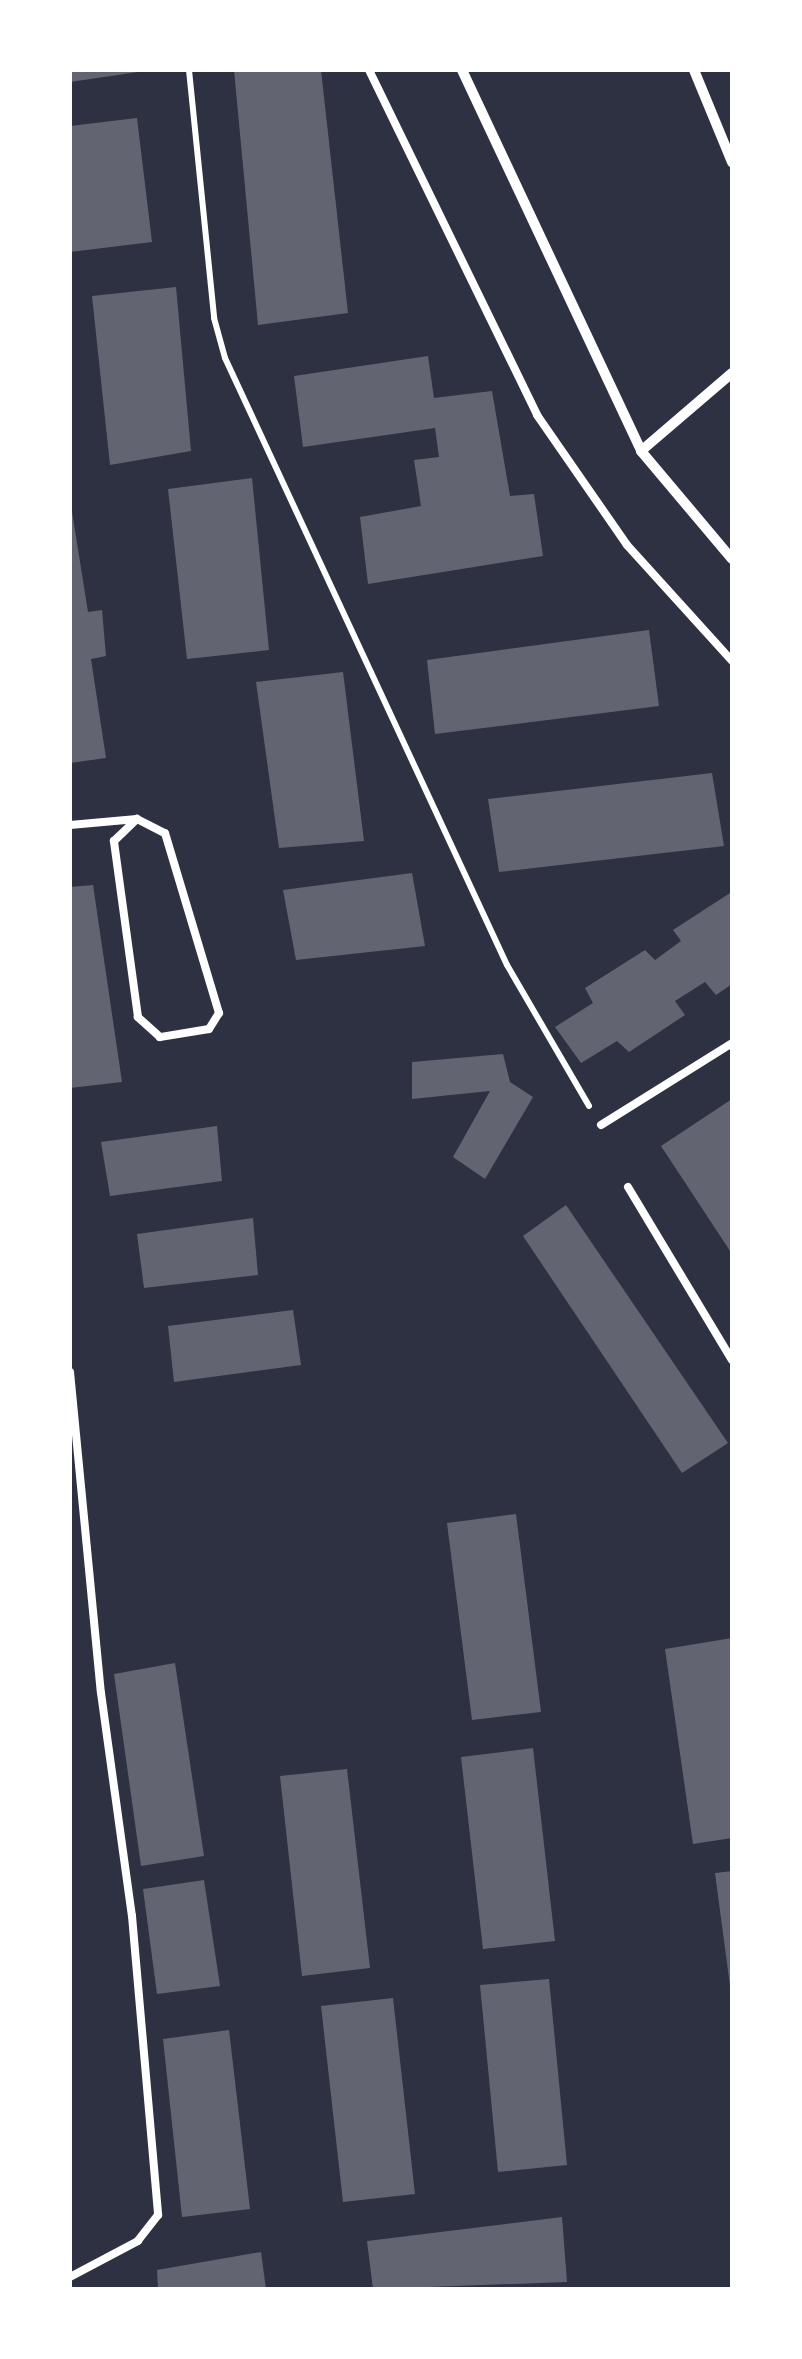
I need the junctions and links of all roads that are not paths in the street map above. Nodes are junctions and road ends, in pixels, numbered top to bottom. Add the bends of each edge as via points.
1 (369, 70) edge
2 (462, 70) edge
3 (694, 70) edge
4 (732, 162) edge
5 (732, 374) edge
6 (641, 451) junction
7 (732, 559) edge
8 (732, 661) edge
9 (137, 819) junction
10 (70, 825) edge
11 (732, 1043) edge
12 (601, 1125) road end
13 (628, 1187) dead end
14 (732, 1360) edge
15 (70, 1372) edge
16 (70, 2277) edge

1 - 8 lane via 537,415 628,544
2 - 6 street
3 - 4 street
5 - 6 street
6 - 7 street
9 - 9 lane via 165,833 219,1013 209,1029 160,1037 138,1017 114,841
9 - 10 lane
11 - 12 lane
13 - 14 lane
15 - 16 lane via 101,1693 132,1916 158,2215 138,2242

